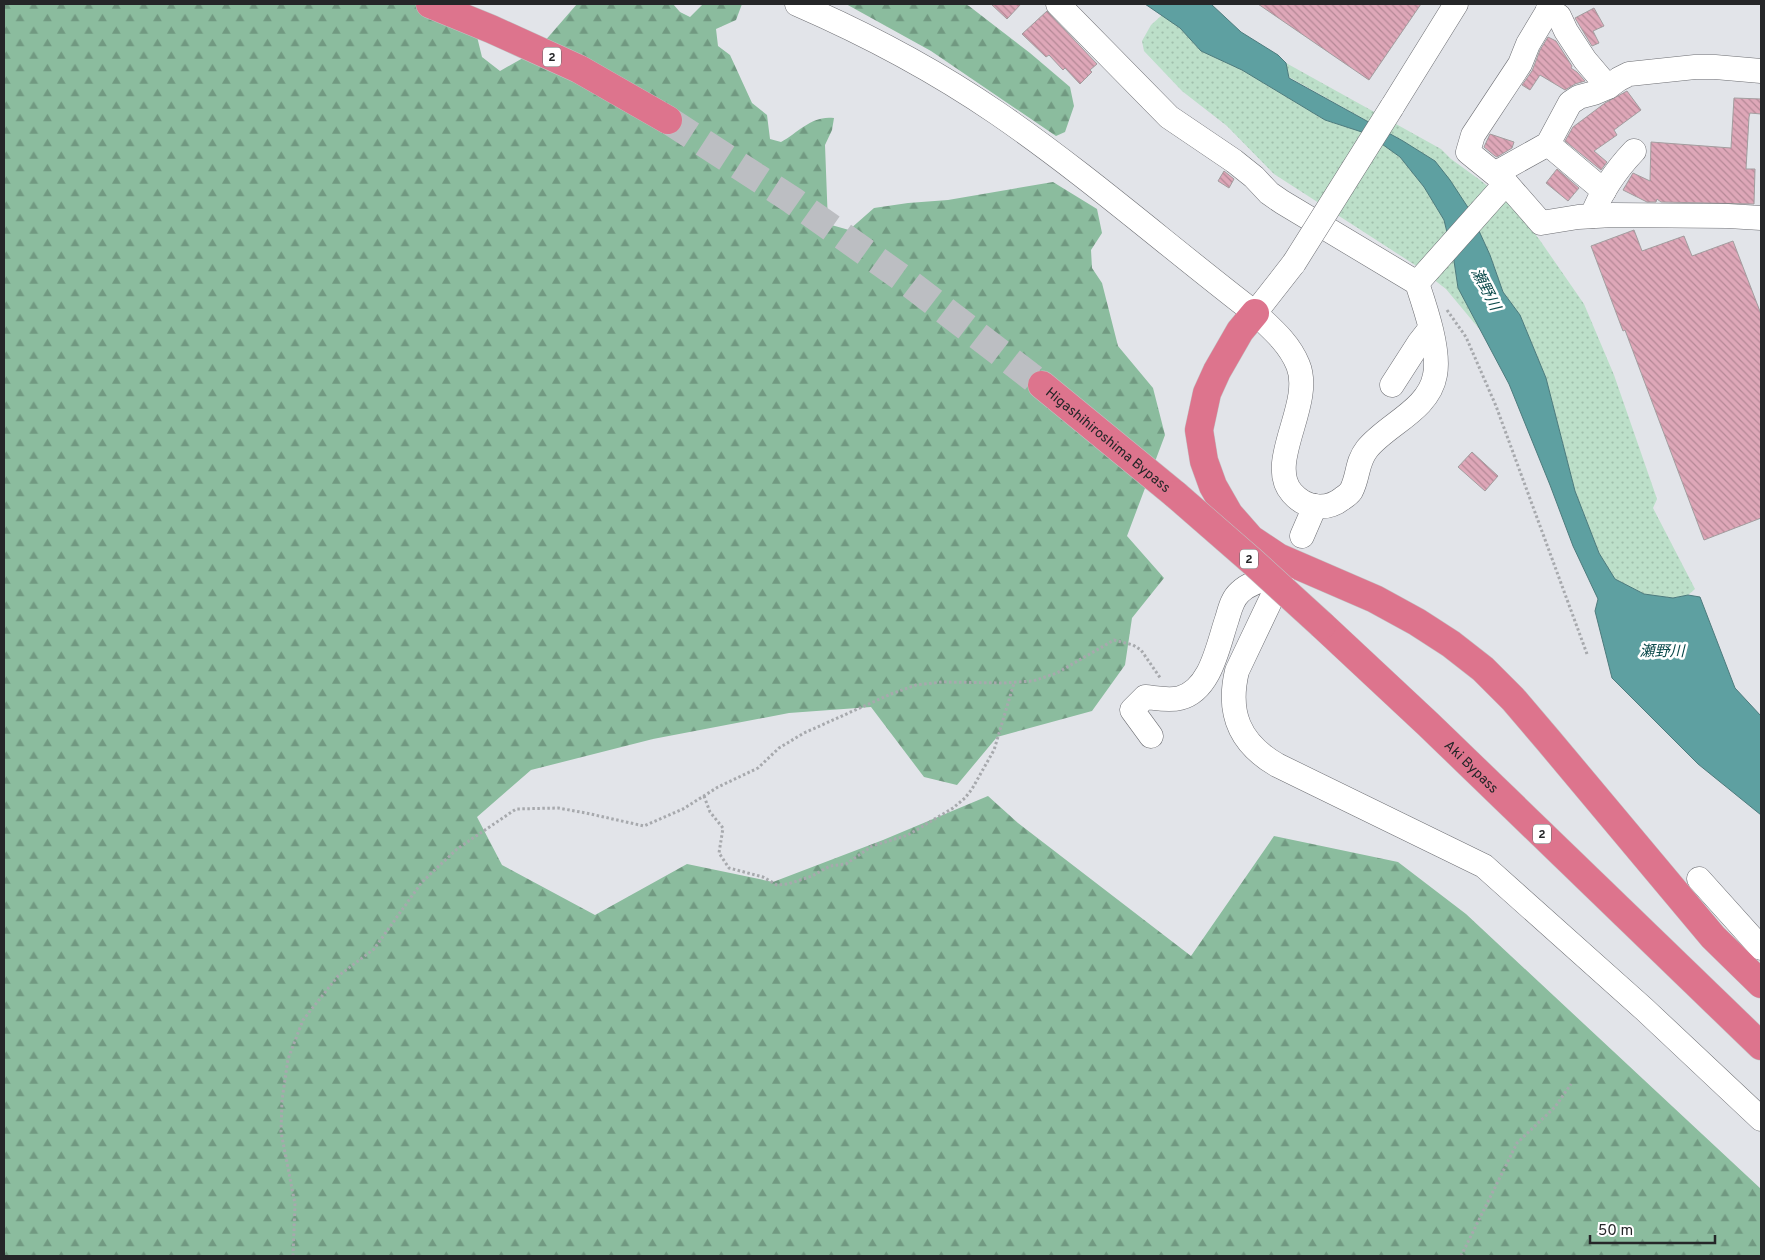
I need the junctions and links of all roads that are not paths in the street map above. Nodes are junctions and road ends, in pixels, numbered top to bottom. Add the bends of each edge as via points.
1 (430, 4) edge
2 (797, 4) edge
3 (1058, 4) edge
4 (1456, 4) edge
5 (1550, 6) edge
6 (1761, 70) edge
7 (1608, 87) junction
8 (668, 120) tunnel mouth
9 (1548, 144) junction
10 (1634, 151) dead end
11 (1501, 181) junction
12 (1604, 191) junction
13 (1761, 208) edge
14 (1592, 216) junction
15 (1761, 218) edge
16 (1419, 279) junction
17 (1255, 314) junction
18 (1424, 336) junction
19 (1390, 357) dead end
20 (1042, 384) tunnel mouth
21 (1392, 385) dead end
22 (1176, 495) joint
23 (1316, 506) junction
24 (1302, 536) dead end
25 (1151, 736) dead end
26 (1699, 879) dead end
27 (1761, 948) edge
28 (1761, 968) edge
29 (1761, 984) edge
30 (1761, 1046) edge
31 (1761, 1119) edge

1 - 8 highway, 2 via 578,69
2 - 17 street via 887,47 996,112
3 - 16 street via 1168,117 1234,161 1282,202
4 - 17 street, bridge via 1294,263
5 - 7 street via 1585,60
5 - 11 street via 1520,64 1473,135 1468,152
6 - 7 street via 1673,69 1629,74
7 - 9 street via 1570,103
9 - 11 street
9 - 12 street
10 - 12 street
11 - 14 street via 1542,223
11 - 16 street
12 - 14 street
13 - 15 street
14 - 15 street
16 - 18 street
17 - 23 street via 1282,339 1299,367 1302,385 1300,404 1285,458 1285,482 1304,503
17 - 28 highway via 1249,352 1220,410 1218,443 1225,479 1242,510 1284,545 1422,610 1490,660 1559,733 1722,929
17 - 29 highway via 1240,331 1217,371 1207,393 1199,430 1213,486 1229,514 1251,539 1278,557 1374,599 1417,622 1483,669 1513,699 1713,937
18 - 19 street
18 - 21 street
18 - 23 street via 1437,361 1435,377 1425,399 1368,448 1358,464 1350,492 1336,504
20 - 22 highway, Higashihiroshima Bypass / 2
22 - 30 highway, Aki Bypass / 2, bridge via 1429,725
23 - 24 street
25 - 31 street via 1132,710 1145,697 1178,699 1190,694 1205,679 1232,602 1253,584 1284,571 1237,671 1232,689 1239,728 1248,742 1277,765 1484,866
26 - 27 street

